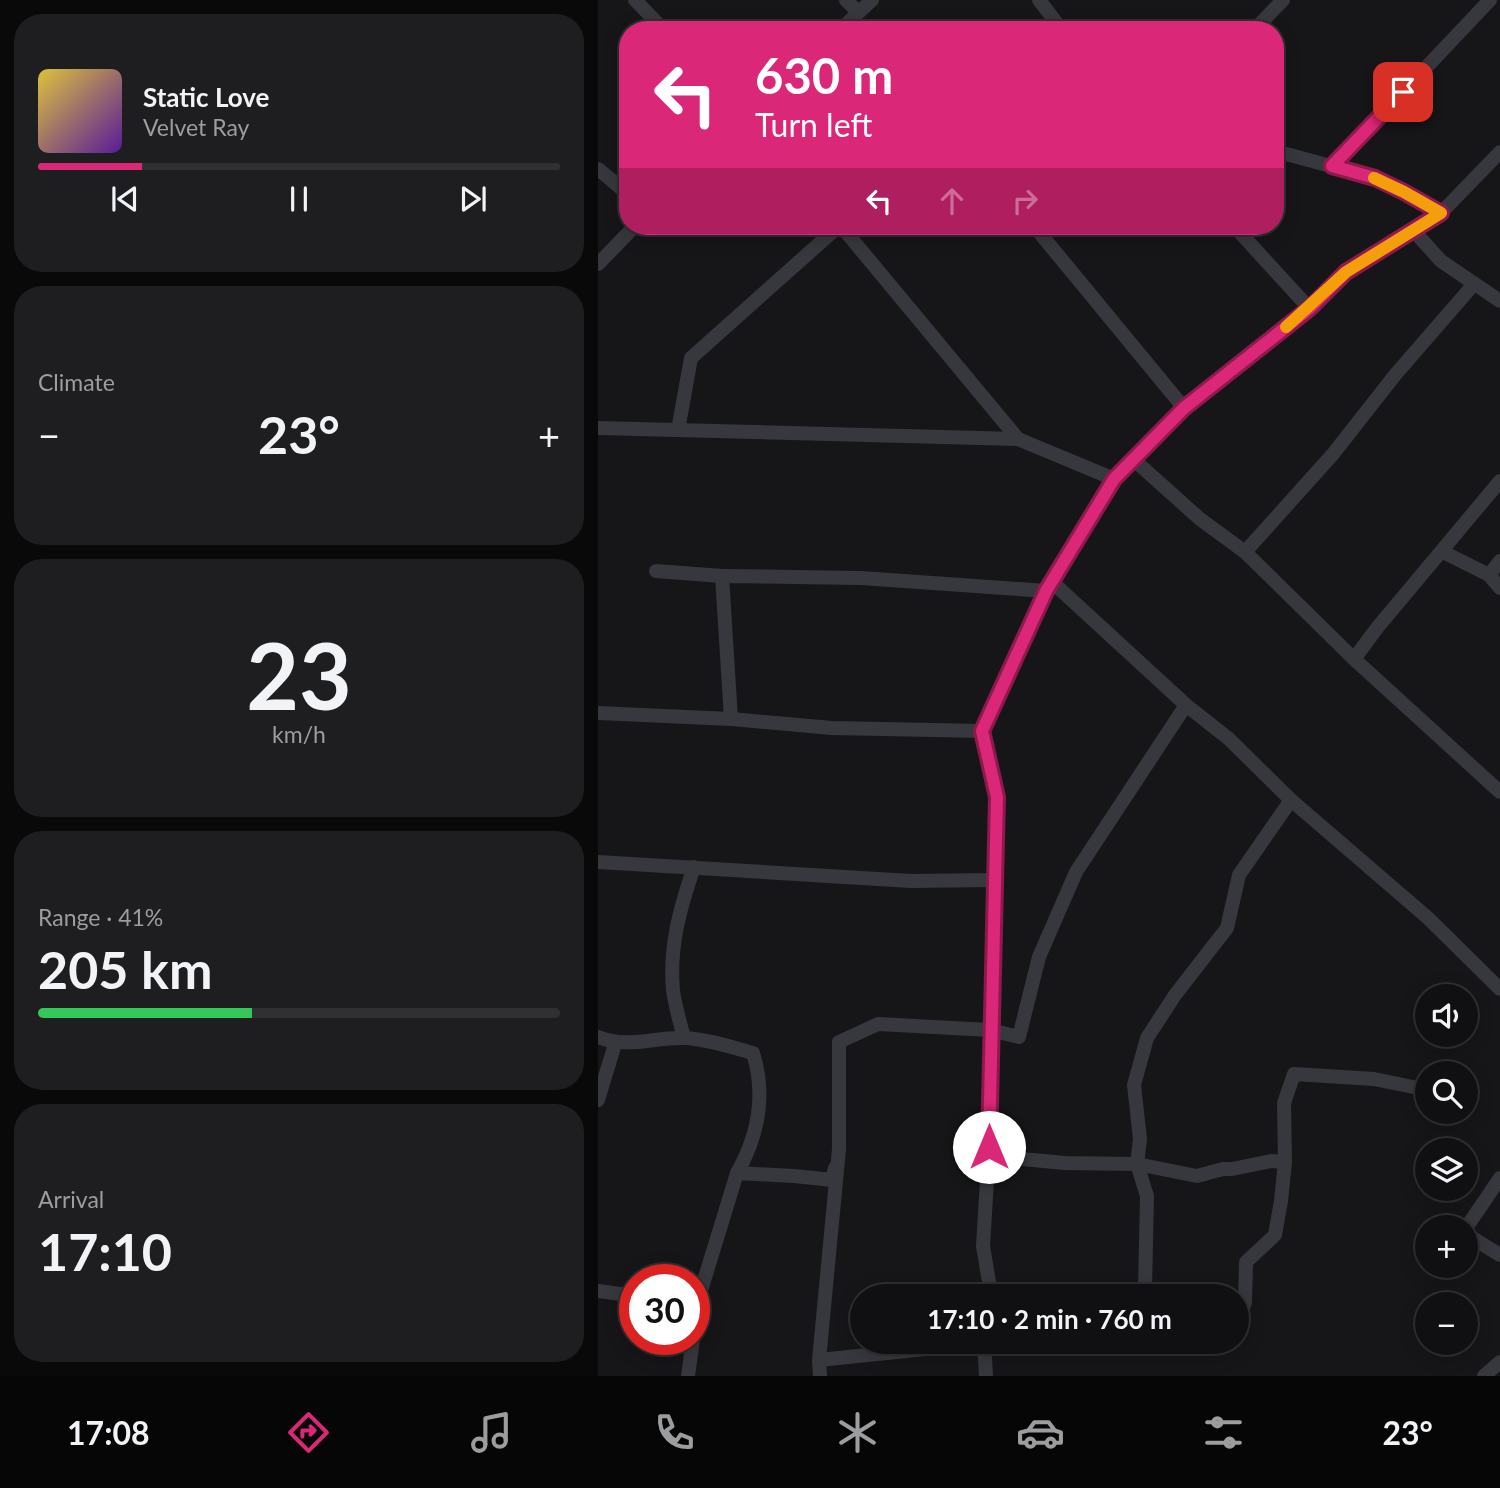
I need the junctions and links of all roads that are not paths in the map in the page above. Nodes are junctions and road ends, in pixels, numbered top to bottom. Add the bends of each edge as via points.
1 (635, 0) edge
2 (846, 0) edge
3 (872, 0) edge
4 (1283, 0) edge
5 (1490, 0) edge
6 (1047, 3) edge
7 (858, 12) junction
8 (655, 21) edge
9 (849, 21) edge
10 (1056, 21) edge
11 (1263, 21) edge
12 (1499, 152) edge
13 (1284, 153) edge
14 (1332, 166) junction
15 (598, 169) edge
16 (619, 186) edge
17 (1441, 213) junction
18 (1413, 230) junction
19 (626, 235) edge
20 (830, 235) edge
21 (848, 235) edge
22 (1041, 235) edge
23 (1242, 235) edge
24 (598, 264) edge
25 (1474, 284) junction
26 (1499, 301) edge
27 (1310, 308) junction
28 (1184, 408) junction
29 (598, 428) edge
30 (678, 430) junction
31 (1018, 439) junction
32 (1133, 459) junction
33 (1114, 479) junction
34 (1499, 481) edge
35 (1245, 552) junction
36 (1443, 552) junction
37 (1499, 561) edge
38 (656, 571) dead end
39 (1489, 575) junction
40 (722, 576) junction
41 (1048, 586) junction
42 (1499, 588) edge
43 (1355, 659) junction
44 (1186, 705) junction
45 (598, 713) edge
46 (731, 719) junction
47 (982, 731) junction
48 (1499, 792) edge
49 (1290, 800) junction
50 (598, 862) edge
51 (694, 867) junction
52 (995, 880) junction
53 (1499, 989) edge
54 (990, 1030) junction
55 (598, 1037) edge
56 (684, 1038) junction
57 (615, 1044) junction
58 (1415, 1087) edge
59 (598, 1100) edge
60 (989, 1147) junction
61 (839, 1149) junction
62 (1285, 1162) junction
63 (1137, 1164) junction
64 (737, 1173) junction
65 (1499, 1178) edge
66 (1475, 1215) edge
67 (1478, 1242) edge
68 (1499, 1255) edge
69 (708, 1264) edge
70 (989, 1284) edge
71 (1145, 1284) edge
72 (1245, 1284) edge
73 (598, 1291) edge
74 (619, 1294) edge
75 (874, 1354) edge
76 (984, 1354) edge
77 (691, 1355) edge
78 (819, 1360) junction
79 (1499, 1362) edge
80 (688, 1376) edge
81 (820, 1376) edge
82 (985, 1376) edge
83 (1484, 1376) edge

1 - 8 street
2 - 7 street
3 - 7 street
4 - 11 street
5 - 14 street
6 - 10 street
7 - 9 street
12 - 17 street
13 - 14 street
14 - 17 street via 1375,178
15 - 16 street
17 - 18 street
18 - 25 street via 1441,261
18 - 27 street via 1346,272
19 - 24 street
20 - 30 street via 691,358
21 - 31 street
22 - 28 street
23 - 27 street
25 - 26 street
25 - 35 street
27 - 28 street
28 - 32 street
29 - 30 street
30 - 31 street
31 - 33 street
32 - 33 street
32 - 35 street
33 - 41 street
34 - 36 street
35 - 43 street
36 - 39 street
36 - 43 street
37 - 39 street
38 - 40 street
39 - 42 street
40 - 41 street
40 - 46 street
41 - 44 street
41 - 47 street
43 - 48 street
44 - 49 street via 1229,739
44 - 54 street via 1076,872 1039,957 1019,1037
45 - 46 street
46 - 47 street via 832,728
47 - 52 street via 997,797
49 - 53 street via 1428,918
49 - 63 street via 1239,875 1227,928 1147,1038 1134,1085 1140,1139
50 - 51 street
51 - 52 street via 911,881
51 - 56 street via 679,912 672,954 673,992
52 - 54 street
54 - 60 street
54 - 61 street via 878,1024 839,1042
55 - 57 street
56 - 57 street
56 - 64 street via 753,1053 760,1074 758,1119 750,1150
57 - 59 street
58 - 62 street via 1374,1079 1294,1074 1285,1103
60 - 63 street via 1022,1159
60 - 70 street via 983,1246
61 - 64 street via 832,1180
61 - 78 street
62 - 63 street via 1223,1169 1197,1177
62 - 72 street via 1275,1235 1246,1262
63 - 71 street via 1147,1196
64 - 69 street
65 - 66 street
67 - 68 street
73 - 74 street
75 - 78 street
76 - 82 street
77 - 80 street
78 - 81 street
79 - 83 street

